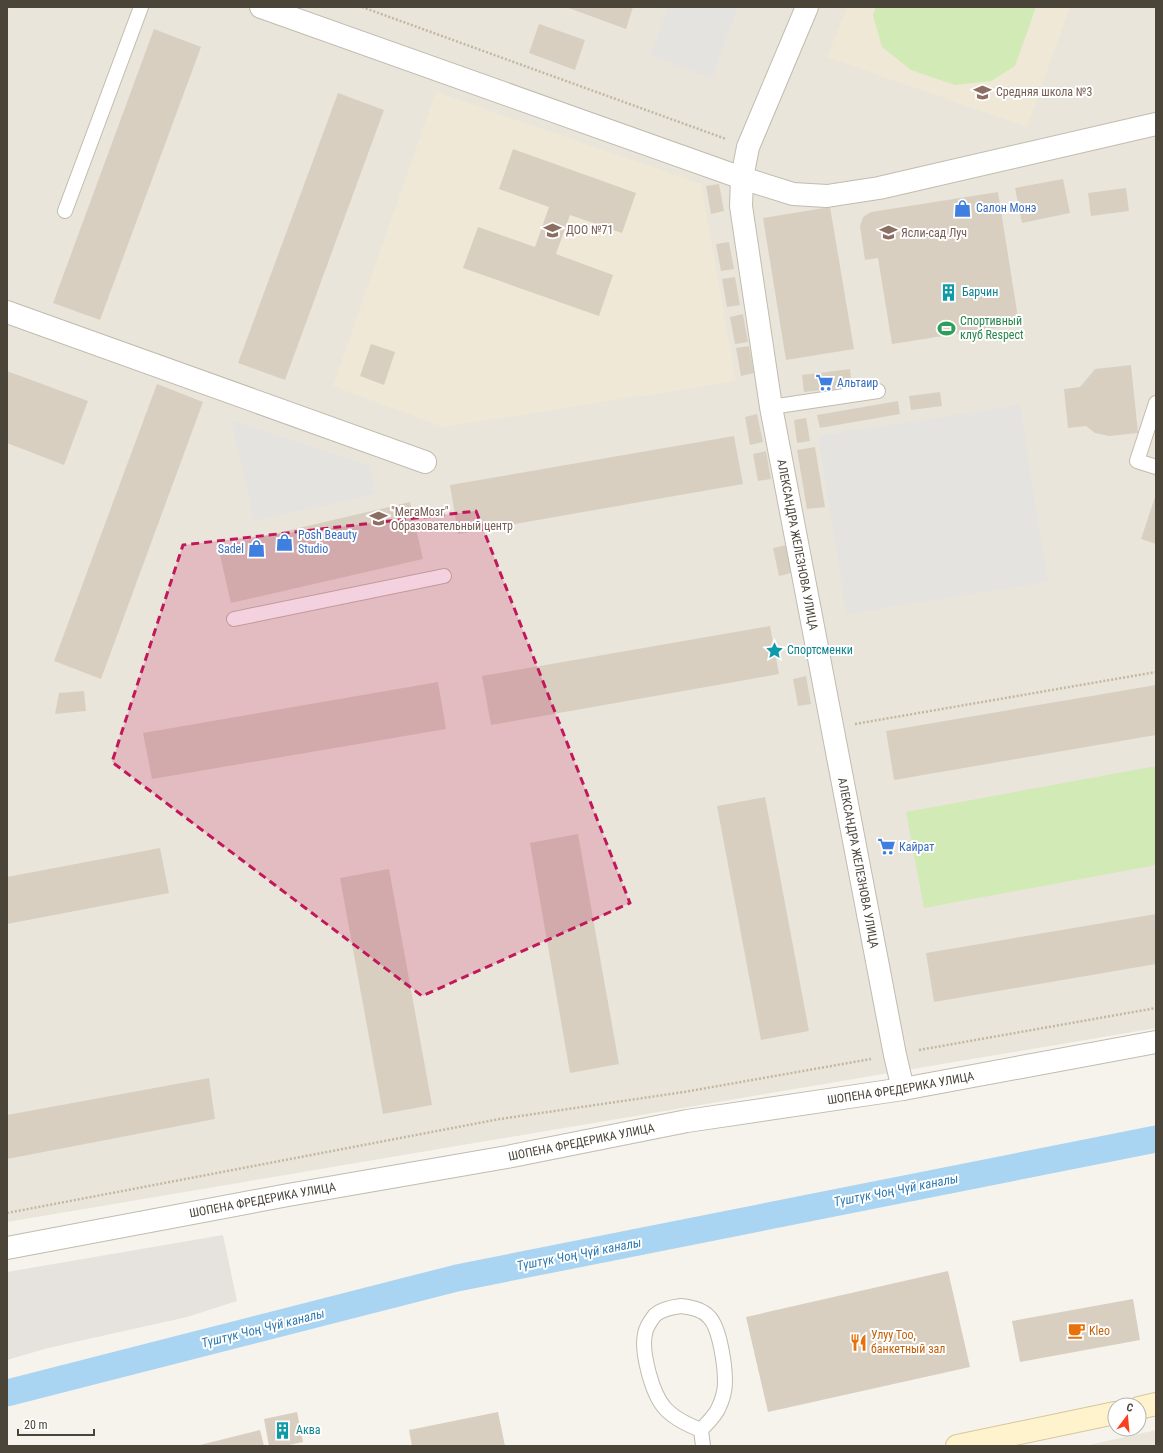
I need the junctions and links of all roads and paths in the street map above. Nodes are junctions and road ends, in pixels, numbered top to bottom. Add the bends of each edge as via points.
1 (140, 7) edge
2 (261, 7) edge
3 (362, 7) edge
4 (807, 7) edge
5 (1156, 124) edge
6 (748, 147) junction
7 (742, 178) junction
8 (65, 211) dead end
9 (7, 312) edge
10 (878, 391) dead end
11 (1156, 403) edge
12 (771, 406) junction
13 (425, 462) dead end
14 (1156, 467) edge
15 (444, 576) dead end
16 (234, 619) dead end
17 (1156, 672) edge
18 (848, 725) dead end
19 (1156, 1008) edge
20 (1156, 1042) edge
21 (895, 1055) junction
22 (903, 1089) junction
23 (7, 1213) edge
24 (7, 1248) edge
25 (1107, 1415) edge
26 (701, 1430) junction
27 (1028, 1439) edge
28 (969, 1445) edge
29 (703, 1446) edge

1 - 8 lane
2 - 7 street
3 - 6 path
4 - 6 street, АЛЕКСАНДРА ЖЕЛЕЗНОВА УЛИЦА
5 - 7 street via 879,188 827,196 793,194
6 - 7 street, АЛЕКСАНДРА ЖЕЛЕЗНОВА УЛИЦА
7 - 12 street, АЛЕКСАНДРА ЖЕЛЕЗНОВА УЛИЦА via 741,206
9 - 13 street
10 - 12 lane
11 - 14 lane via 1137,461
12 - 21 street, АЛЕКСАНДРА ЖЕЛЕЗНОВА УЛИЦА
15 - 16 lane
17 - 18 path
19 - 21 path
20 - 22 street, ШОПЕНА ФРЕДЕРИКА УЛИЦА
21 - 22 street, АЛЕКСАНДРА ЖЕЛЕЗНОВА УЛИЦА
21 - 23 path via 684,1092 500,1119
22 - 24 street, ШОПЕНА ФРЕДЕРИКА УЛИЦА via 687,1121 507,1157
25 - 27 main road
26 - 26 lane via 718,1410 725,1383 724,1362 714,1324 704,1313 690,1307 668,1308 656,1314 644,1335 649,1373 664,1407 689,1426
26 - 29 lane
27 - 28 main road

